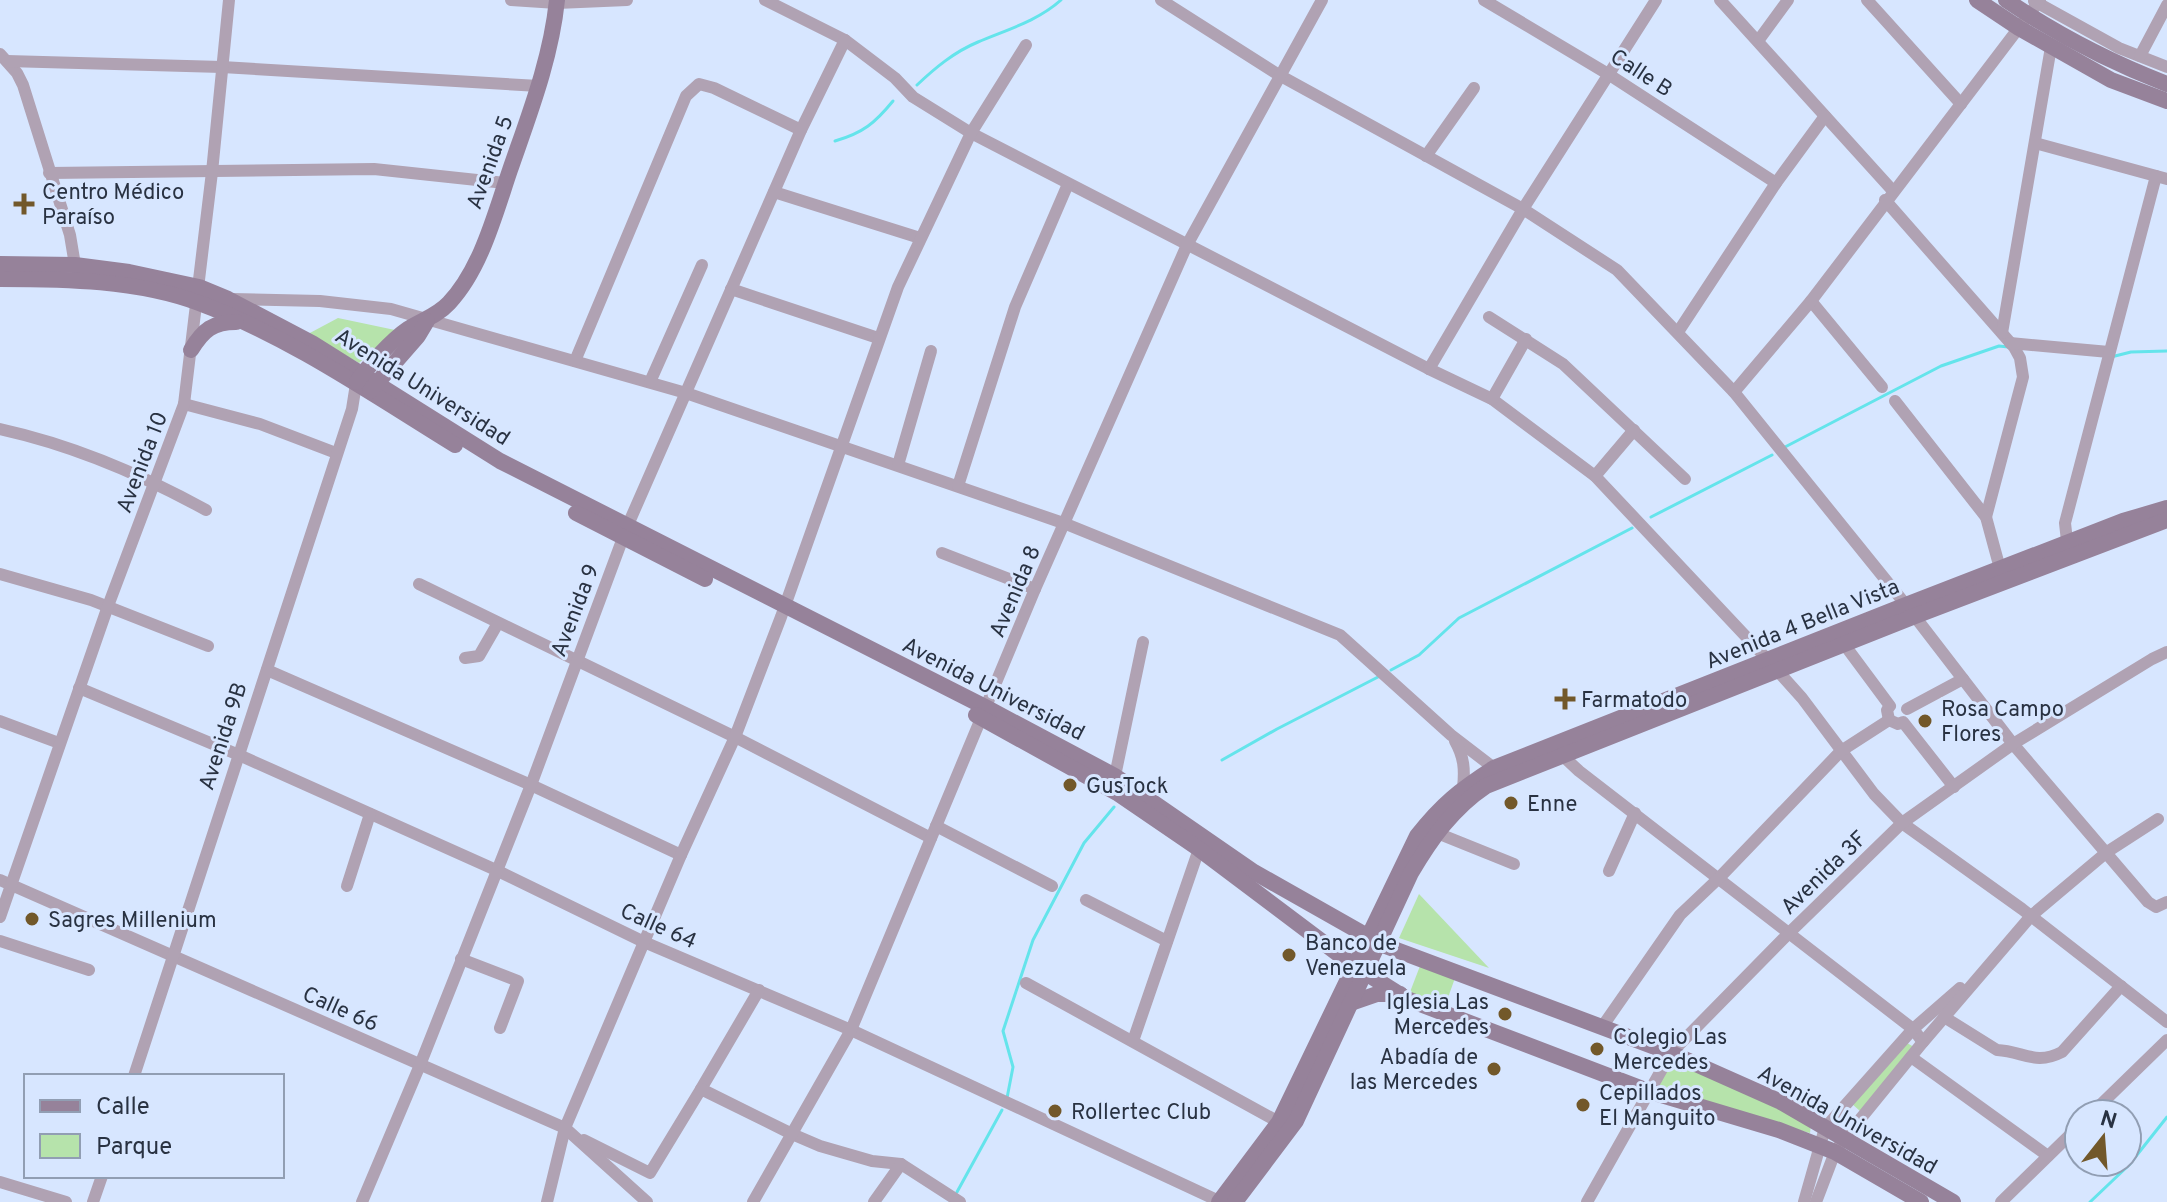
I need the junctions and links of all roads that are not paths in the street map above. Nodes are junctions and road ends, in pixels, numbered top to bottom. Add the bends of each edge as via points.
1 (229, 0) edge
2 (511, 0) edge
3 (627, 0) edge
4 (765, 0) edge
5 (1161, 0) edge
6 (1322, 0) edge
7 (1484, 0) edge
8 (1656, 0) edge
9 (1720, 0) edge
10 (1788, 0) edge
11 (1867, 0) edge
12 (1977, 0) edge
13 (2006, 0) edge
14 (557, 2) edge
15 (2167, 5) edge
16 (2032, 10) edge
17 (845, 40) junction
18 (1758, 41) junction
19 (1026, 45) dead end
20 (2051, 47) junction
21 (2119, 48) junction
22 (2093, 52) junction
23 (2140, 56) junction
24 (4, 57) edge
25 (222, 67) junction
26 (2167, 67) edge
27 (1608, 74) junction
28 (1279, 75) junction
29 (2167, 84) edge
30 (539, 86) junction
31 (1474, 88) dead end
32 (2167, 101) edge
33 (1961, 104) junction
34 (1825, 116) junction
35 (801, 130) junction
36 (971, 133) junction
37 (2035, 143) junction
38 (1426, 156) junction
39 (212, 172) junction
40 (49, 173) junction
41 (2162, 178) edge
42 (505, 183) junction
43 (1776, 183) junction
44 (1068, 184) junction
45 (774, 192) junction
46 (1889, 196) junction
47 (1523, 209) junction
48 (920, 238) junction
49 (1187, 245) junction
50 (0, 264) edge
51 (75, 265) junction
52 (702, 265) dead end
53 (0, 279) edge
54 (731, 289) junction
55 (198, 295) junction
56 (228, 299) junction
57 (1811, 301) junction
58 (1489, 317) dead end
59 (241, 321) junction
60 (427, 321) junction
61 (1678, 332) junction
62 (878, 338) junction
63 (2006, 338) junction
64 (1526, 339) junction
65 (191, 350) junction
66 (931, 351) dead end
67 (2109, 352) junction
68 (403, 355) junction
69 (575, 361) junction
70 (1429, 369) junction
71 (650, 382) junction
72 (366, 383) junction
73 (1882, 387) dead end
74 (1734, 392) junction
75 (686, 393) junction
76 (1492, 399) junction
77 (1895, 401) dead end
78 (408, 403) junction
79 (184, 404) junction
80 (0, 429) edge
81 (1634, 430) junction
82 (841, 446) junction
83 (336, 453) junction
84 (898, 465) junction
85 (1595, 476) junction
86 (1685, 479) dead end
87 (155, 483) junction
88 (958, 486) junction
89 (2167, 508) edge
90 (206, 510) dead end
91 (1986, 517) junction
92 (2167, 520) edge
93 (1066, 524) junction
94 (625, 533) junction
95 (2068, 550) junction
96 (942, 553) dead end
97 (0, 574) edge
98 (2002, 576) junction
99 (419, 584) dead end
100 (1035, 589) junction
101 (108, 606) junction
102 (1911, 611) junction
103 (783, 612) junction
104 (498, 623) junction
105 (1840, 639) junction
106 (1143, 642) dead end
107 (208, 646) dead end
108 (2167, 652) edge
109 (465, 658) dead end
110 (577, 659) junction
111 (1773, 666) junction
112 (267, 670) junction
113 (1963, 679) junction
114 (79, 688) junction
115 (1890, 706) junction
116 (1907, 709) junction
117 (985, 713) junction
118 (1889, 720) junction
119 (0, 721) edge
120 (1903, 722) junction
121 (1451, 735) junction
122 (735, 737) junction
123 (59, 743) junction
124 (2013, 744) junction
125 (1561, 750) junction
126 (1841, 751) junction
127 (239, 755) junction
128 (1494, 768) junction
129 (1115, 776) junction
130 (531, 785) junction
131 (1954, 787) junction
132 (1463, 788) junction
133 (1635, 813) junction
134 (370, 814) junction
135 (2158, 819) dead end
136 (1902, 823) junction
137 (934, 832) junction
138 (1437, 833) junction
139 (1199, 849) junction
140 (2107, 852) junction
141 (681, 855) junction
142 (1514, 864) dead end
143 (496, 870) junction
144 (1609, 871) dead end
145 (1719, 878) junction
146 (5, 882) edge
147 (347, 886) dead end
148 (1052, 886) dead end
149 (1086, 900) dead end
150 (2167, 902) edge
151 (2031, 916) junction
152 (0, 917) edge
153 (1789, 933) junction
154 (1374, 940) junction
155 (0, 941) edge
156 (1167, 941) junction
157 (644, 942) junction
158 (173, 954) junction
159 (461, 959) junction
160 (1993, 959) junction
161 (1359, 968) junction
162 (89, 970) dead end
163 (1026, 983) dead end
164 (2121, 986) junction
165 (759, 990) junction
166 (1400, 995) junction
167 (1351, 1003) junction
168 (1944, 1017) junction
169 (2167, 1022) edge
170 (1602, 1027) junction
171 (500, 1028) dead end
172 (1913, 1029) junction
173 (851, 1030) junction
174 (2167, 1040) edge
175 (1133, 1041) junction
176 (1923, 1042) junction
177 (1671, 1053) junction
178 (1911, 1057) junction
179 (420, 1065) junction
180 (135, 1074) edge
181 (701, 1089) junction
182 (1648, 1091) junction
183 (2107, 1098) edge
184 (1285, 1125) junction
185 (1825, 1128) junction
186 (568, 1130) junction
187 (792, 1134) junction
188 (2063, 1141) edge
189 (1819, 1145) junction
190 (1840, 1145) junction
191 (2048, 1156) junction
192 (901, 1164) junction
193 (650, 1173) junction
194 (101, 1178) edge
195 (0, 1182) edge
196 (644, 1199) edge
197 (66, 1202) edge
198 (93, 1202) edge
199 (362, 1202) edge
200 (547, 1202) edge
201 (753, 1202) edge
202 (874, 1202) edge
203 (960, 1202) edge
204 (1220, 1202) edge
205 (1235, 1202) edge
206 (1587, 1202) edge
207 (1804, 1202) edge
208 (1816, 1202) edge
209 (1921, 1202) edge
210 (1953, 1202) edge
211 (2001, 1202) edge

1 - 25 street, Avenida 10
2 - 14 street
3 - 14 street
4 - 17 street
5 - 28 street
6 - 28 street, Avenida 8
7 - 27 street, Calle B
8 - 27 street
9 - 18 street
10 - 18 street
11 - 33 street
12 - 16 street
13 - 16 street
14 - 30 street, Avenida 5
15 - 23 street
16 - 20 street
16 - 21 street
16 - 22 street
16 - 33 street
17 - 35 street, Avenida 9
17 - 36 street via 913,97
18 - 34 street
19 - 36 street
20 - 32 street via 2111,80
20 - 37 street
21 - 22 street
21 - 23 street
22 - 29 street
23 - 26 street
24 - 25 street
24 - 40 street via 23,85
25 - 30 street
25 - 39 street, Avenida 10
27 - 43 street, Calle B
27 - 47 street
28 - 38 street
28 - 49 street, Avenida 8
30 - 42 street, Avenida 5
31 - 38 street
33 - 46 street
34 - 43 street
34 - 46 street
35 - 45 street, Avenida 9
35 - 69 street via 714,88 692,88
36 - 44 street
36 - 48 street
37 - 41 street
37 - 63 street
38 - 47 street
39 - 40 street
39 - 42 street via 374,169
39 - 55 street, Avenida 10
40 - 51 street
41 - 67 street
42 - 60 street, Avenida 5 via 470,273
43 - 61 street
44 - 49 street
44 - 88 street via 1015,307
45 - 48 street
45 - 54 street, Avenida 9
46 - 57 street
46 - 63 street
47 - 61 street via 1617,270
47 - 70 street
48 - 62 street
49 - 70 street
49 - 93 street, Avenida 8
50 - 51 street, Avenida Universidad
51 - 55 street, Avenida Universidad via 129,272
52 - 71 street
53 - 55 street, Avenida Universidad via 57,279
54 - 62 street
54 - 75 street, Avenida 9
55 - 56 street, Avenida Universidad
55 - 59 street, Avenida Universidad
55 - 65 street, Avenida 10
56 - 60 street via 391,309
56 - 72 street, Avenida Universidad via 312,343
57 - 73 street
57 - 74 street
58 - 64 street
59 - 65 street via 207,328
59 - 72 street, Avenida Universidad
60 - 68 street, Avenida 5
60 - 69 street
60 - 72 street, Avenida 5 via 407,330
61 - 74 street
62 - 82 street
63 - 67 street
63 - 91 street via 2020,358 2023,377
64 - 76 street
64 - 81 street via 1563,364
65 - 79 street, Avenida 10
66 - 84 street
67 - 95 street via 2065,523
68 - 72 street, Avenida 5
68 - 78 street via 399,378
69 - 71 street
70 - 76 street
71 - 75 street
72 - 78 street, Avenida Universidad
72 - 83 street, Avenida 9B
72 - 94 street, Avenida Universidad via 491,468
74 - 102 street
75 - 82 street
75 - 94 street, Avenida 9
76 - 85 street
77 - 91 street
78 - 94 street, Avenida Universidad
79 - 83 street via 260,424
79 - 87 street, Avenida 10
80 - 87 street via 39,438
81 - 85 street
81 - 86 street
82 - 84 street
82 - 103 street
83 - 112 street, Avenida 9B
84 - 88 street
85 - 111 street
87 - 90 street
87 - 101 street, Avenida 10
88 - 93 street
89 - 95 street, Avenida 4 Bella Vista via 2123,521
91 - 98 street
92 - 95 street, Avenida 4 Bella Vista
93 - 100 street, Avenida 8
93 - 121 street via 1340,635
94 - 103 street, Avenida Universidad
94 - 110 street, Avenida 9
95 - 98 street, Avenida 4 Bella Vista
96 - 100 street
97 - 101 street
98 - 102 street, Avenida 4 Bella Vista
99 - 104 street
100 - 117 street, Avenida 8
101 - 107 street
101 - 114 street, Avenida 10
102 - 105 street, Avenida 4 Bella Vista
102 - 113 street
103 - 117 street, Avenida Universidad
103 - 122 street
104 - 109 street via 479,656
104 - 110 street
105 - 111 street, Avenida 4 Bella Vista
105 - 115 street
106 - 129 street
108 - 124 street, Avenida 3F
110 - 122 street
110 - 130 street, Avenida 9
111 - 125 street, Avenida 4 Bella Vista
111 - 126 street
112 - 127 street, Avenida 9B
112 - 130 street
113 - 116 street
113 - 124 street
114 - 123 street, Avenida 10
114 - 127 street, Calle 64
115 - 116 street via 1899,703
115 - 118 street
116 - 120 street
117 - 129 street, Avenida Universidad
117 - 137 street, Avenida 8
117 - 139 street, Avenida Universidad
118 - 120 street
118 - 126 street
119 - 123 street
120 - 131 street
121 - 128 street
121 - 132 street via 1463,755
122 - 137 street
122 - 141 street
123 - 146 street, Avenida 10
124 - 131 street, Avenida 3F
124 - 140 street
125 - 128 street, Avenida 4 Bella Vista
125 - 133 street
125 - 138 street, Avenida 4 Bella Vista via 1486,786
126 - 136 street
126 - 145 street
127 - 134 street, Calle 64
127 - 158 street, Avenida 9B
128 - 132 street, Avenida 4 Bella Vista
129 - 154 street, Avenida Universidad via 1254,872
130 - 141 street
130 - 143 street, Avenida 9
131 - 136 street, Avenida 3F
132 - 154 street, Avenida 4 Bella Vista via 1439,807 1417,836
133 - 144 street
133 - 145 street
134 - 143 street, Calle 64
134 - 147 street
135 - 140 street
136 - 151 street
136 - 153 street, Avenida 3F
137 - 148 street
137 - 173 street, Avenida 8
138 - 142 street
138 - 154 street, Avenida 4 Bella Vista
139 - 156 street
139 - 161 street, Avenida Universidad
140 - 150 street via 2148,902 2156,907
140 - 151 street
141 - 157 street
143 - 157 street, Calle 64
143 - 159 street, Avenida 9
145 - 153 street
145 - 170 street via 1680,915
146 - 152 street, Avenida 10
146 - 158 street, Calle 66
149 - 156 street
151 - 160 street
151 - 164 street
153 - 172 street
153 - 177 street, Avenida 3F
154 - 161 street, Avenida 4 Bella Vista
154 - 170 street, Avenida Universidad
155 - 162 street
156 - 175 street
157 - 165 street, Calle 64
157 - 186 street
158 - 179 street, Calle 66
158 - 180 street, Avenida 9B
159 - 171 street via 518,981
159 - 179 street, Avenida 9
160 - 168 street
160 - 172 street
161 - 166 street, Avenida Universidad
161 - 167 street, Avenida 4 Bella Vista
161 - 184 street, Avenida 4 Bella Vista
163 - 175 street
164 - 168 street via 2052,1058 2030,1059 1997,1050
164 - 169 street
165 - 173 street, Calle 64
165 - 181 street
166 - 167 street via 1377,994
166 - 182 street, Avenida Universidad
167 - 184 street, Avenida 4 Bella Vista via 1314,1086
168 - 176 street
170 - 177 street, Avenida Universidad
172 - 176 street
172 - 185 street
173 - 187 street, Avenida 8
173 - 204 street, Calle 64
174 - 183 street
175 - 184 street
176 - 178 street
177 - 182 street, Avenida 3F
177 - 185 street, Avenida Universidad via 1781,1102
178 - 190 street
178 - 191 street
179 - 186 street, Calle 66
179 - 199 street, Avenida 9
181 - 187 street
181 - 193 street
182 - 189 street, Avenida Universidad
182 - 206 street, Avenida 3F
184 - 204 street, Avenida 4 Bella Vista
184 - 205 street, Avenida 4 Bella Vista
185 - 189 street
185 - 190 street, Avenida Universidad
186 - 193 street
186 - 196 street, Calle 66
186 - 200 street
187 - 192 street via 872,1161
187 - 201 street, Avenida 8
188 - 191 street
189 - 190 street, Avenida Universidad
189 - 207 street
190 - 208 street
190 - 209 street, Avenida Universidad
190 - 210 street, Avenida Universidad
191 - 211 street
192 - 202 street
192 - 203 street
193 - 196 street
194 - 198 street
195 - 197 street

